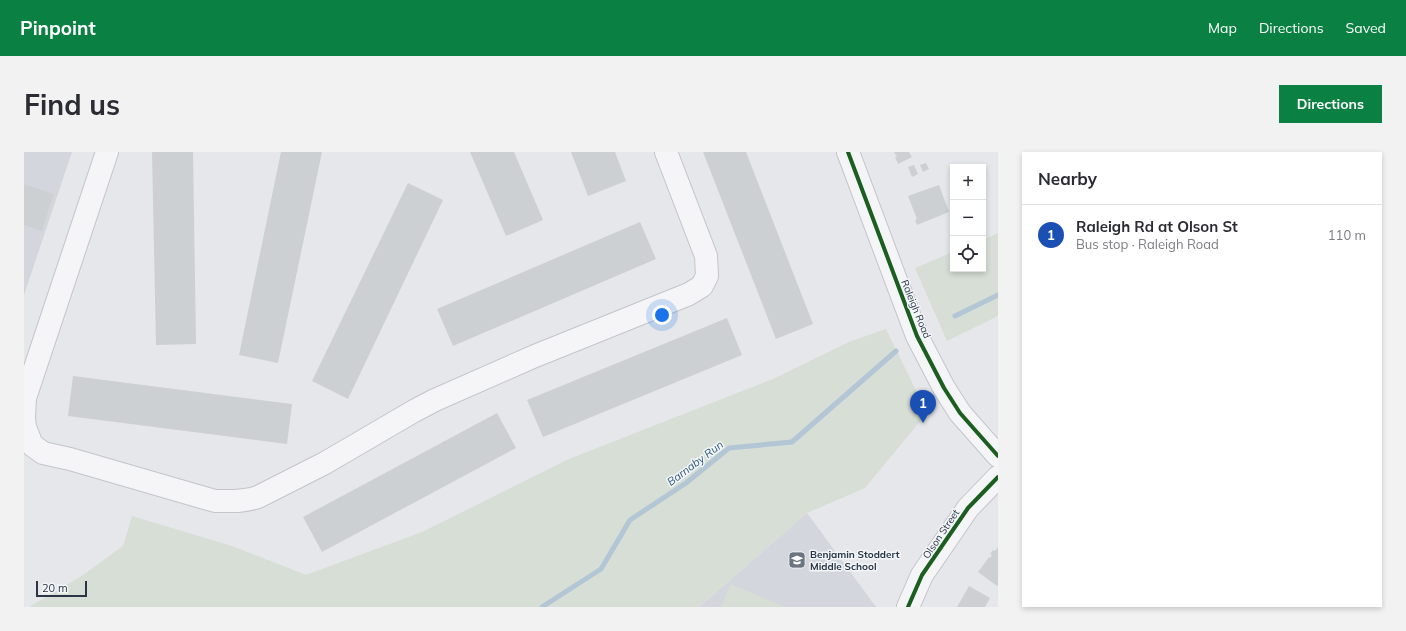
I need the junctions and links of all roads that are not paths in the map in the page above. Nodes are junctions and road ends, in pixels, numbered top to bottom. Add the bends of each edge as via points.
1 (107, 152) edge
2 (666, 152) edge
3 (848, 152) edge
4 (24, 418) edge
5 (998, 456) edge
6 (998, 477) edge
7 (908, 607) edge

1 - 4 street via 25,398
2 - 4 street via 706,256 707,276 702,286 690,294 535,356 435,400 325,463 258,497 234,502 215,501 44,453 32,445
3 - 5 street, Raleigh Road via 917,336 944,388 960,412
6 - 7 street, Olson Street via 968,508 922,575

